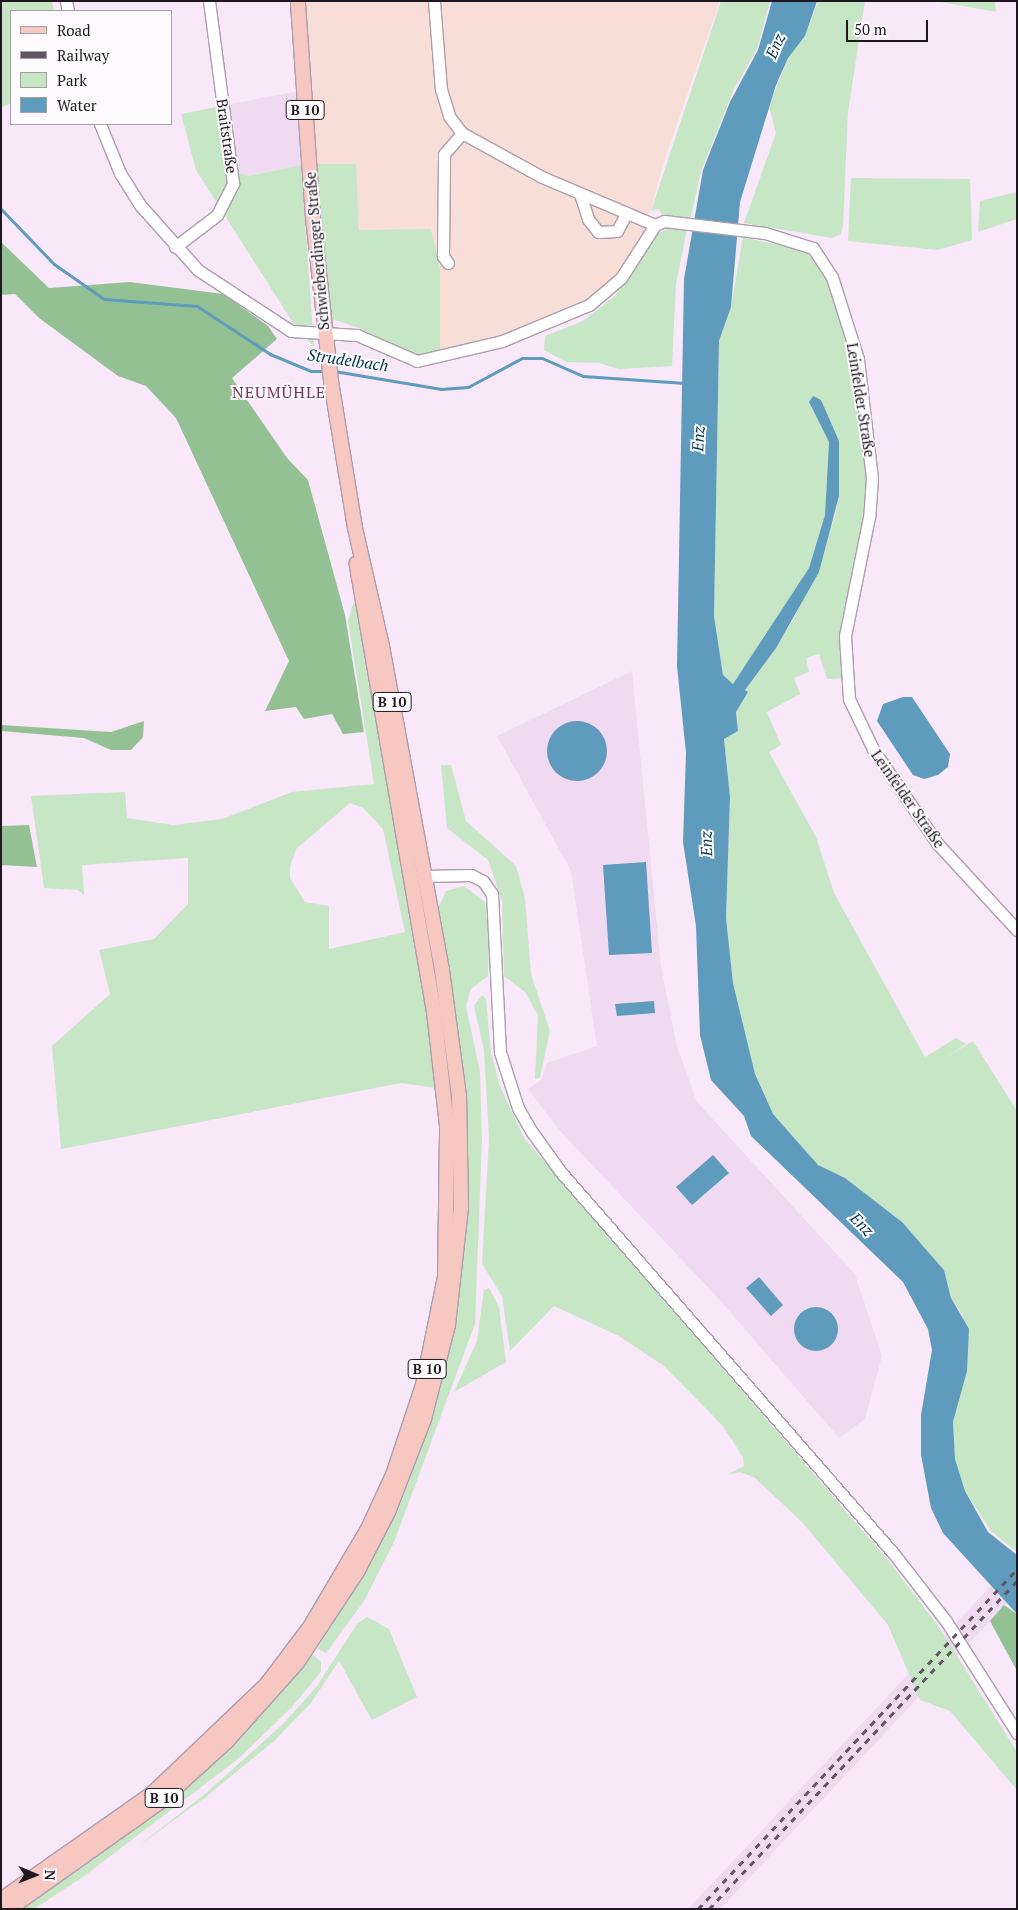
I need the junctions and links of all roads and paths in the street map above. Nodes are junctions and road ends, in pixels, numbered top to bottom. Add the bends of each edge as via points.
1 (209, 1) edge
2 (298, 1) edge
3 (434, 1) edge
4 (100, 125) edge
5 (462, 133) junction
6 (580, 194) junction
7 (626, 214) junction
8 (655, 225) junction
9 (175, 247) junction
10 (448, 263) dead end
11 (325, 334) junction
12 (355, 528) junction
13 (417, 875) junction
14 (1017, 930) edge
15 (1017, 1733) edge
16 (1, 1900) edge
17 (9, 1909) edge

1 - 9 street, Braitstraße via 233,183 216,216
2 - 11 main road, Schwieberdinger Straße / B 10
3 - 5 street via 441,89 449,116
4 - 9 street via 129,189
5 - 6 street
5 - 10 street via 444,154 443,256
6 - 7 street
6 - 7 street via 588,219 598,232 617,231
7 - 8 street
8 - 11 street via 636,258 601,297 550,324 502,341 417,361 357,335
8 - 14 street, Leinfelder Straße via 688,222 746,229 805,242 822,258 836,287 858,359 872,478 869,517 844,636 845,678 852,709 874,751 937,843
9 - 11 street via 227,291 291,331
11 - 12 main road, Schwieberdinger Straße / B 10
12 - 13 main road, Schwieberdinger Straße / B 10
12 - 13 main road, Schwieberdinger Straße / B 10 via 359,585 408,860
13 - 15 street via 471,875 483,881 492,894 500,1052 515,1099 532,1132 560,1171 894,1554 946,1621
13 - 16 main road, B 10 via 414,897 446,1117 448,1229 430,1357 393,1475 327,1600 288,1657 244,1710 154,1793
13 - 17 main road, B 10 via 459,1096 461,1208 440,1362 401,1483 339,1602 258,1710 161,1801

